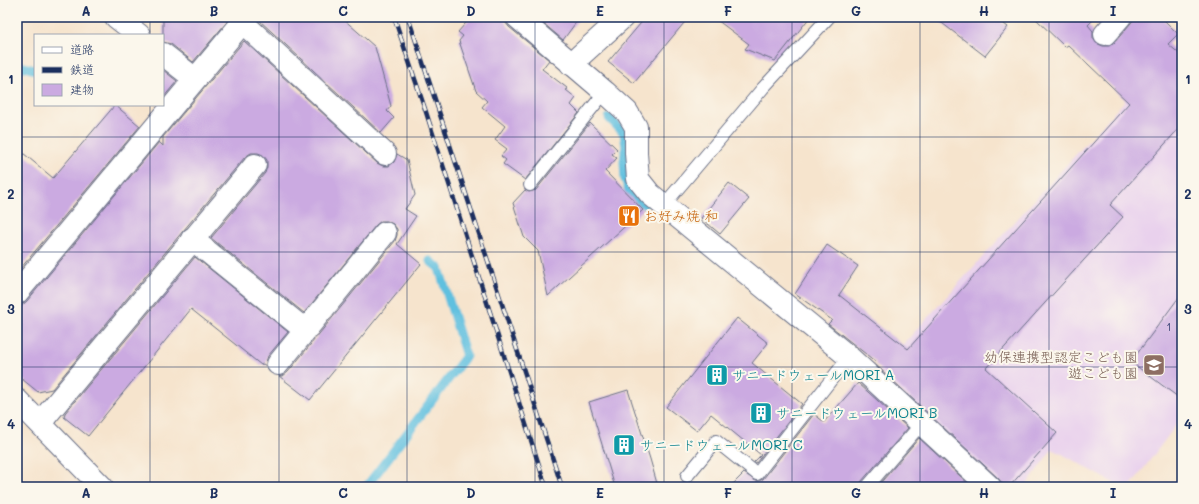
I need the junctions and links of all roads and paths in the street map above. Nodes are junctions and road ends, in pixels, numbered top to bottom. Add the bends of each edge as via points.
1 (116, 17) edge
2 (517, 17) edge
3 (623, 17) edge
4 (829, 17) edge
5 (1120, 17) edge
6 (244, 20) edge
7 (138, 34) edge
8 (1105, 34) dead end
9 (164, 55) edge
10 (572, 64) junction
11 (195, 79) junction
12 (605, 92) junction
13 (385, 154) dead end
14 (255, 165) dead end
15 (530, 185) dead end
16 (664, 205) junction
17 (385, 233) dead end
18 (192, 239) junction
19 (17, 293) edge
20 (305, 330) junction
21 (849, 357) junction
22 (278, 364) dead end
23 (17, 400) edge
24 (40, 423) junction
25 (922, 423) junction
26 (686, 476) dead end
27 (102, 487) edge
28 (867, 487) edge
29 (990, 487) edge

1 - 7 street
2 - 10 street
3 - 10 street
4 - 16 lane via 763,88
5 - 8 street
6 - 11 street
6 - 13 street
9 - 11 street
10 - 12 street
11 - 19 street
12 - 15 lane
12 - 16 street via 627,112 636,127 638,179 650,194
14 - 18 street
16 - 21 street
17 - 20 street
18 - 20 street
18 - 24 street
20 - 22 street
21 - 25 street
21 - 26 lane via 757,474 716,441
23 - 24 street
24 - 27 street
25 - 28 lane
25 - 29 street

